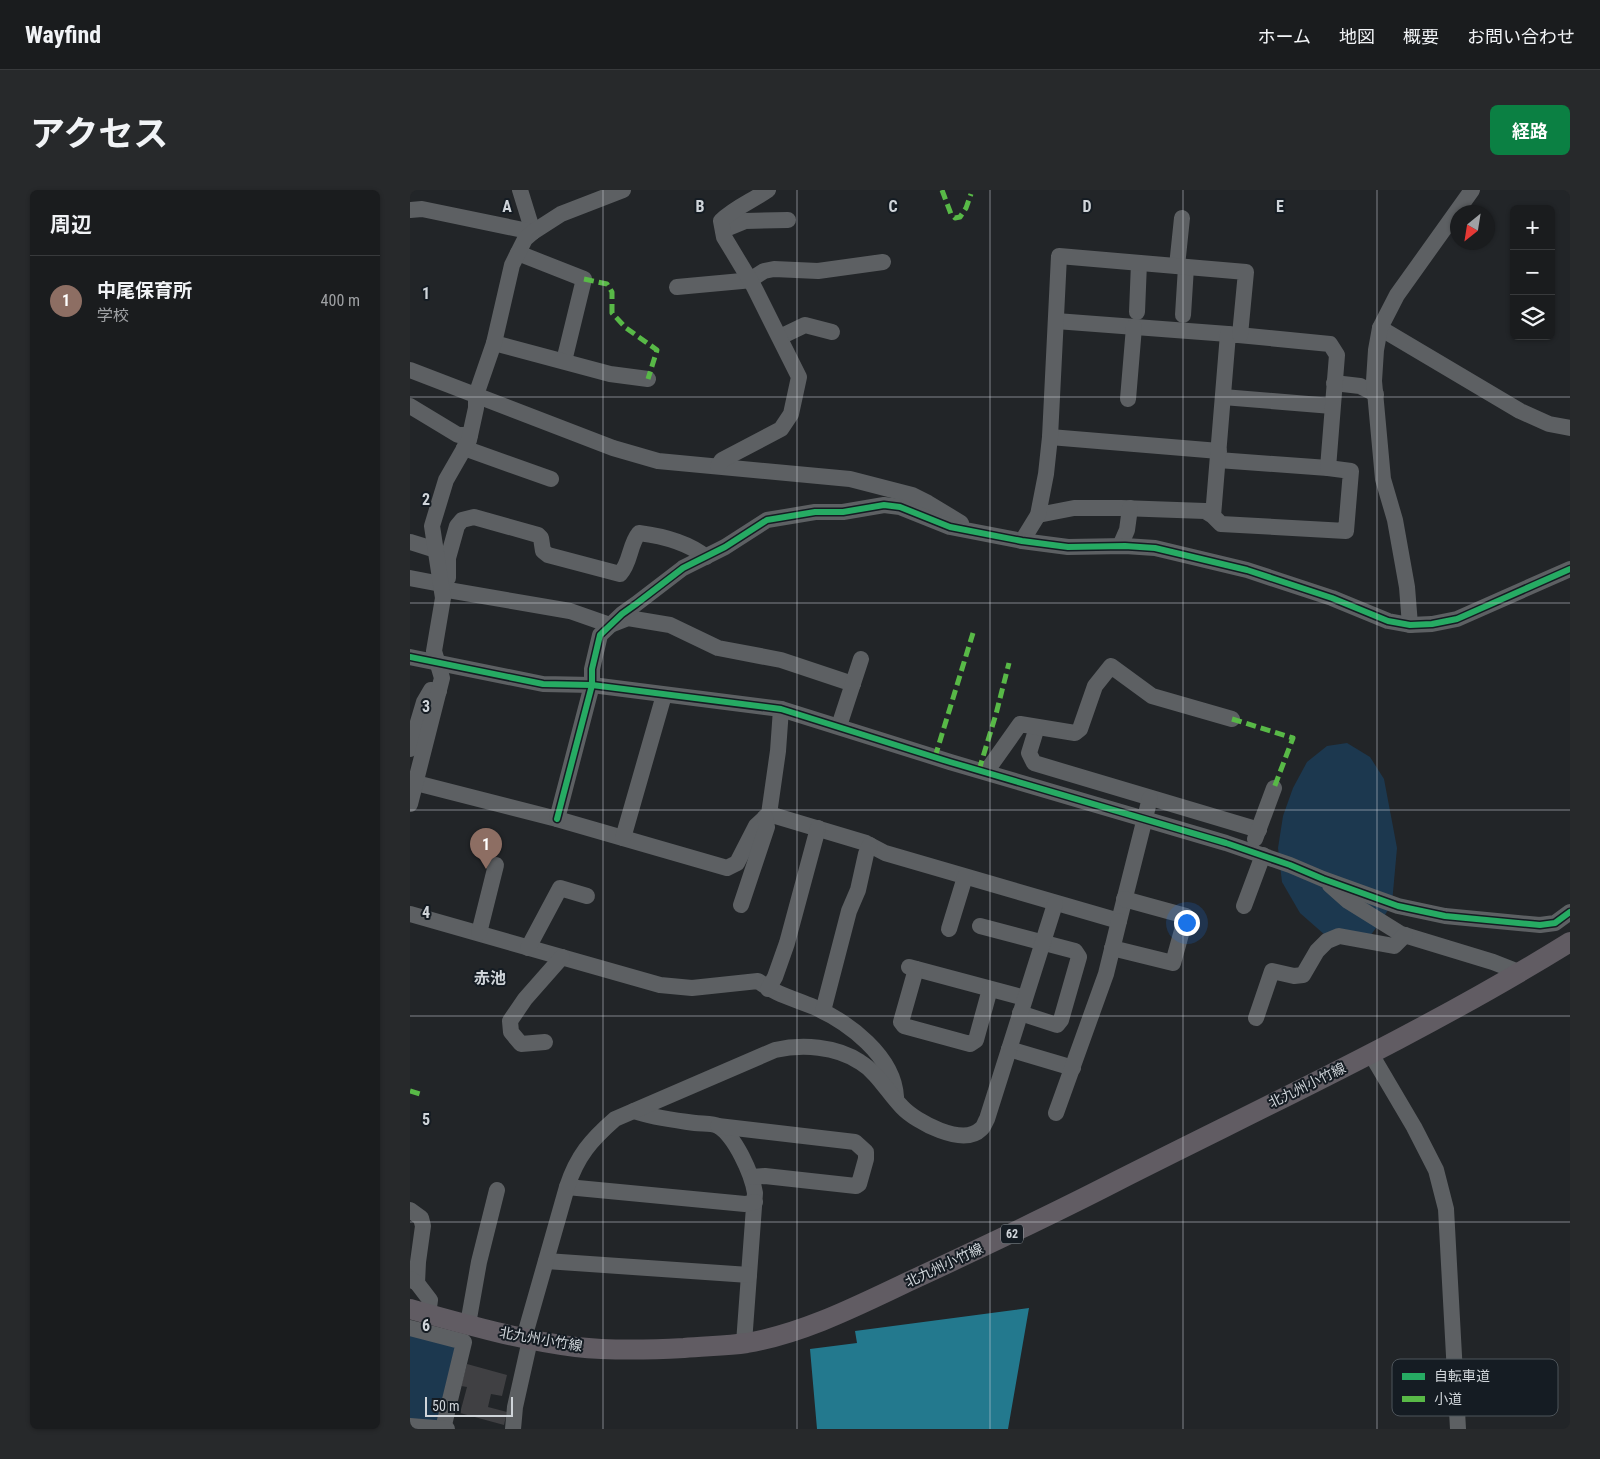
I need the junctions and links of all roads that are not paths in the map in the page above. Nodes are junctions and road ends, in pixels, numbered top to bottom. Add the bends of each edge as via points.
1 (520, 190) edge
2 (623, 190) edge
3 (768, 190) edge
4 (1472, 190) edge
5 (410, 210) edge
6 (1182, 218) dead end
7 (788, 220) dead end
8 (723, 230) junction
9 (533, 232) junction
10 (518, 253) junction
11 (883, 262) dead end
12 (1140, 263) junction
13 (1181, 266) junction
14 (750, 280) junction
15 (678, 287) dead end
16 (1183, 314) dead end
17 (1135, 319) junction
18 (1056, 321) junction
19 (1380, 328) junction
20 (832, 332) dead end
21 (1234, 334) junction
22 (780, 337) junction
23 (494, 343) junction
24 (564, 361) junction
25 (410, 370) edge
26 (648, 379) dead end
27 (1334, 383) junction
28 (1376, 394) junction
29 (476, 395) junction
30 (1223, 397) junction
31 (1128, 399) dead end
32 (410, 406) edge
33 (1332, 406) junction
34 (1570, 428) edge
35 (1050, 436) junction
36 (467, 442) junction
37 (1218, 455) junction
38 (718, 466) junction
39 (1328, 468) junction
40 (551, 479) dead end
41 (1130, 508) junction
42 (1038, 515) junction
43 (1214, 516) junction
44 (976, 531) junction
45 (1022, 541) junction
46 (410, 542) edge
47 (1120, 546) junction
48 (436, 550) junction
49 (706, 557) junction
50 (1570, 569) edge
51 (410, 578) edge
52 (443, 587) junction
53 (610, 625) junction
54 (1410, 625) junction
55 (410, 657) edge
56 (862, 659) dead end
57 (439, 663) junction
58 (853, 684) junction
59 (592, 685) junction
60 (439, 691) junction
61 (664, 694) junction
62 (781, 709) junction
63 (1232, 719) dead end
64 (839, 726) junction
65 (1037, 727) junction
66 (410, 750) edge
67 (986, 772) junction
68 (416, 782) junction
69 (1274, 788) dead end
70 (1150, 798) junction
71 (410, 804) edge
72 (767, 815) junction
73 (557, 819) junction
74 (1145, 819) junction
75 (818, 828) junction
76 (1258, 830) junction
77 (623, 838) junction
78 (870, 845) junction
79 (1257, 853) junction
80 (496, 865) dead end
81 (965, 877) junction
82 (1323, 879) junction
83 (587, 896) dead end
84 (1124, 899) junction
85 (1055, 904) junction
86 (742, 906) dead end
87 (1244, 906) dead end
88 (1570, 912) edge
89 (410, 914) edge
90 (1118, 921) junction
91 (980, 926) dead end
92 (949, 929) dead end
93 (479, 933) junction
94 (1405, 935) junction
95 (1570, 942) edge
96 (1042, 943) junction
97 (528, 948) junction
98 (1112, 948) junction
99 (562, 957) junction
100 (1521, 973) junction
101 (768, 989) junction
102 (990, 989) junction
103 (1023, 1006) junction
104 (822, 1011) junction
105 (1256, 1018) dead end
106 (545, 1042) dead end
107 (1009, 1049) junction
108 (1371, 1054) junction
109 (1073, 1068) junction
110 (896, 1099) junction
111 (634, 1111) junction
112 (1056, 1113) dead end
113 (718, 1126) junction
114 (752, 1177) junction
115 (566, 1187) junction
116 (497, 1190) dead end
117 (755, 1202) junction
118 (410, 1210) edge
119 (546, 1261) junction
120 (749, 1275) junction
121 (414, 1281) edge
122 (419, 1311) edge
123 (468, 1324) junction
124 (410, 1328) edge
125 (527, 1339) junction
126 (744, 1343) junction
127 (1454, 1359) edge
128 (1456, 1416) edge
129 (410, 1426) edge
130 (443, 1429) edge
131 (447, 1429) edge
132 (513, 1429) edge
133 (1457, 1429) edge

1 - 9 street
2 - 9 street via 561,214
3 - 8 street via 729,213 721,221
4 - 19 street via 1397,295
5 - 9 street via 422,209
6 - 13 street
7 - 8 street via 744,221
8 - 14 street via 724,238
9 - 10 street
10 - 23 street via 512,265
10 - 24 street via 584,279
11 - 14 street via 818,271 774,268
12 - 13 street
12 - 17 street
12 - 18 street via 1059,256
13 - 16 street
13 - 21 street via 1246,272
14 - 15 street
14 - 22 street
17 - 18 street
17 - 21 street
17 - 31 street
18 - 35 street
19 - 28 street
19 - 34 street via 1520,411 1548,424
20 - 22 street via 805,325
21 - 27 street via 1330,344 1337,354
21 - 30 street
22 - 38 street via 799,377 791,414 781,429 722,460
23 - 24 street
23 - 29 street
24 - 26 street via 610,374
25 - 29 street
27 - 28 street via 1360,386
27 - 33 street
28 - 54 street via 1383,479 1396,520
29 - 36 street
29 - 38 street via 613,448 658,461
30 - 33 street
30 - 37 street
32 - 36 street
33 - 39 street
35 - 37 street
35 - 42 street
36 - 40 street
36 - 48 street via 446,480 432,526
37 - 39 street
37 - 43 street
38 - 44 street via 850,479 912,495
39 - 43 street via 1351,471 1346,531 1221,524
41 - 42 street via 1074,508
41 - 43 street via 1205,511
41 - 47 street via 1128,530
42 - 45 street
44 - 45 street
44 - 49 street via 950,527 900,507 884,505 767,520
45 - 47 street via 1068,547
46 - 48 street
47 - 54 street via 1155,548 1247,570 1332,598 1388,621
48 - 52 street
49 - 52 street via 686,544 639,533 620,574 548,555 543,552 538,535 474,517 462,520 457,526
49 - 53 street via 683,568
50 - 54 street via 1457,619
51 - 52 street
52 - 53 street via 570,611
52 - 57 street via 434,651
53 - 58 street via 628,618 670,625 718,648 780,660
53 - 59 street via 600,635 592,669
55 - 57 street
56 - 58 street
57 - 59 street via 544,684
57 - 60 street via 442,678
58 - 64 street
59 - 61 street
59 - 73 street
60 - 66 street via 432,690 424,702
60 - 68 street
61 - 62 street
61 - 77 street
62 - 64 street
62 - 72 street via 778,751
63 - 65 street via 1152,696 1110,666 1095,686 1080,729 1075,733
64 - 67 street
65 - 67 street via 1020,724
65 - 70 street via 1029,753 1034,763
67 - 74 street
68 - 71 street
68 - 73 street
69 - 76 street
70 - 74 street
70 - 76 street
72 - 75 street
72 - 77 street via 756,826 737,863 727,868
72 - 86 street via 767,828
73 - 77 street
74 - 79 street
74 - 84 street
75 - 78 street
75 - 101 street via 787,943
76 - 79 street
78 - 81 street via 885,853
78 - 104 street
79 - 82 street
79 - 87 street
80 - 93 street
81 - 85 street
81 - 92 street
82 - 88 street via 1398,906 1445,916 1540,925 1555,923
82 - 94 street via 1348,900
83 - 97 street via 560,888
84 - 90 street
84 - 98 street via 1186,916 1173,963
85 - 90 street
85 - 96 street
89 - 93 street
90 - 98 street
91 - 96 street
93 - 97 street
94 - 100 street
94 - 105 street via 1394,946 1339,936 1327,941 1303,975 1272,971
95 - 100 main road, 北九州小竹線 / 62
96 - 103 street
96 - 103 street via 1075,951 1079,957 1061,1020 1057,1025
97 - 99 street
98 - 109 street
99 - 101 street via 660,985 692,988 758,981
99 - 106 street via 510,1021 511,1032 520,1044
100 - 108 main road, 北九州小竹線 / 62
101 - 104 street
102 - 102 street via 912,968 901,1022 904,1026 970,1044 976,1040
102 - 103 street
103 - 107 street
104 - 110 street via 872,1047 888,1069 895,1085
107 - 109 street
107 - 110 street via 982,1129 975,1133 957,1135 933,1127 915,1118
108 - 126 main road, 北九州小竹線 / 62 via 1027,1227 857,1306 804,1328
108 - 127 street via 1436,1170 1446,1209
109 - 112 street
110 - 111 street via 860,1062 822,1048 792,1046 775,1050
111 - 113 street via 652,1118
111 - 115 street via 615,1119 599,1133 576,1163
113 - 114 street via 747,1164
113 - 114 street via 855,1142 866,1152 856,1186
114 - 117 street
115 - 117 street via 745,1204
115 - 119 street
116 - 123 street
117 - 120 street
118 - 121 street via 421,1218 423,1226
119 - 120 street
119 - 125 street
120 - 126 street
121 - 122 street via 430,1300
122 - 123 main road, 北九州小竹線 / 62
123 - 125 main road, 北九州小竹線 / 62
124 - 130 street via 464,1342
125 - 126 main road, 北九州小竹線 / 62 via 578,1347 634,1350
125 - 132 street
128 - 133 street
129 - 130 street
130 - 131 street

